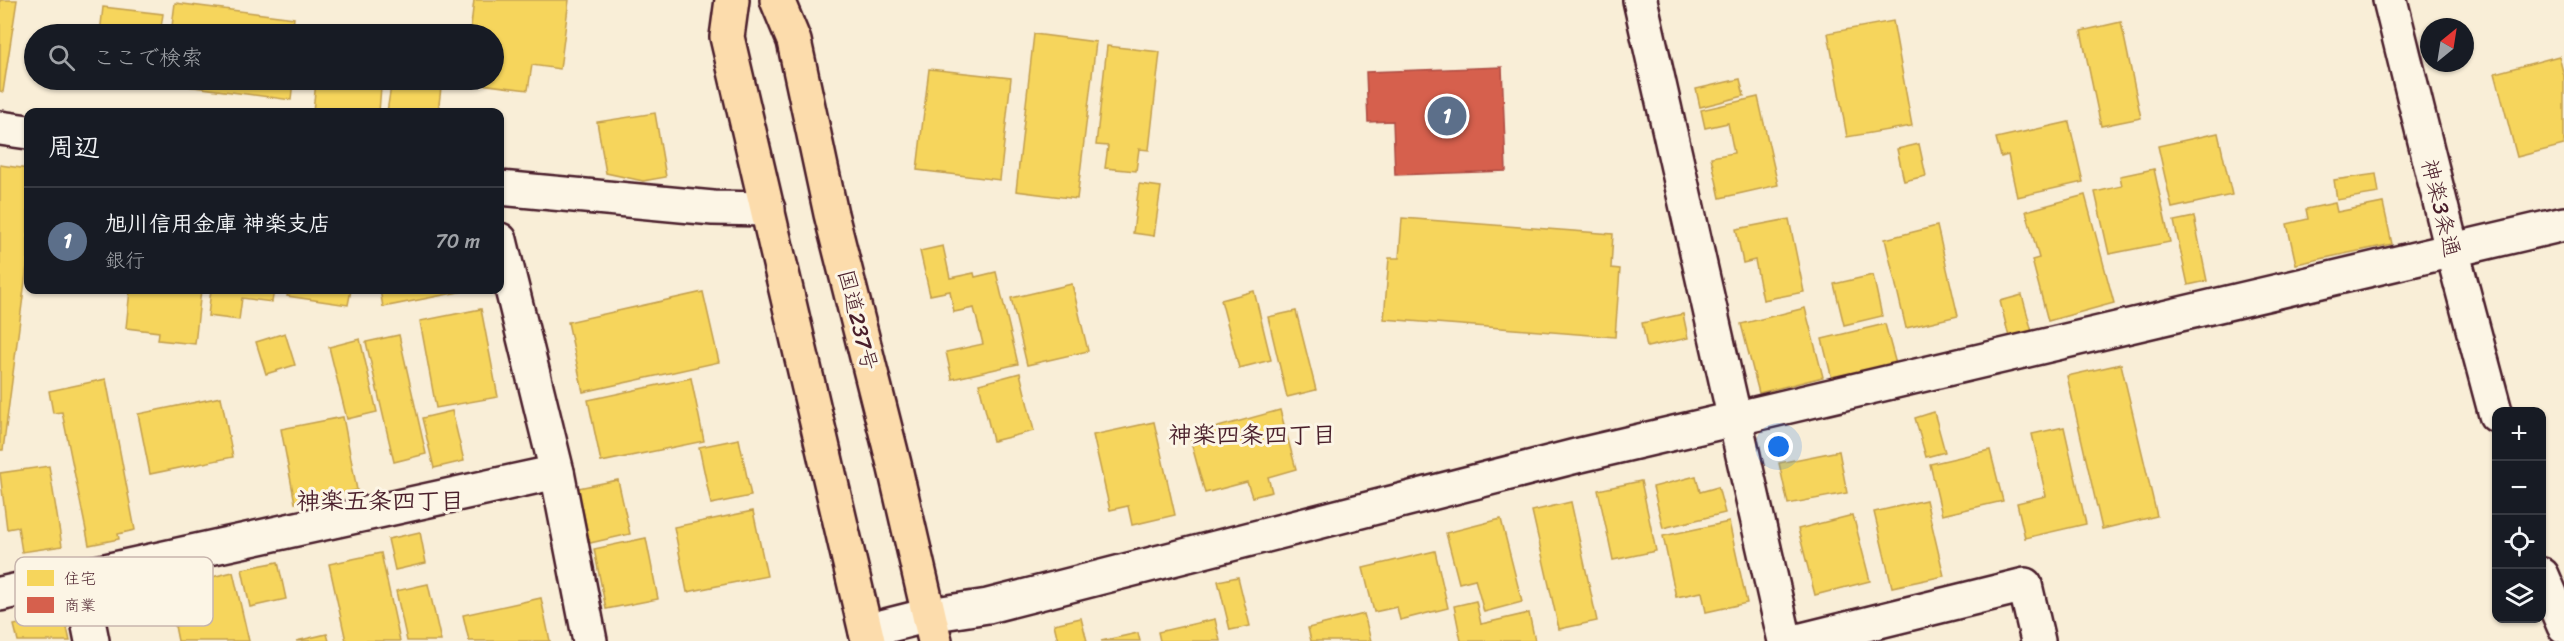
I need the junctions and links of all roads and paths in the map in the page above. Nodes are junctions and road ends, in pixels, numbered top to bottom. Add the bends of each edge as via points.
1 (732, 0) edge
2 (777, 0) edge
3 (1640, 0) edge
4 (2390, 0) edge
5 (0, 128) edge
6 (24, 131) edge
7 (504, 188) edge
8 (768, 208) junction
9 (2564, 224) edge
10 (2452, 250) junction
11 (504, 256) edge
12 (2494, 407) edge
13 (1734, 420) junction
14 (557, 472) junction
15 (166, 557) edge
16 (2546, 587) edge
17 (15, 591) edge
18 (0, 594) edge
19 (89, 626) edge
20 (2564, 626) edge
21 (932, 628) edge
22 (867, 636) edge
23 (92, 641) edge
24 (590, 641) edge
25 (1785, 641) edge
26 (1797, 641) edge
27 (2038, 641) edge

1 - 8 highway via 727,37
2 - 21 highway, 国道237号 via 794,41 831,214
3 - 13 street
4 - 10 street, 神楽3条通
5 - 6 street
7 - 8 street via 712,208
8 - 22 highway
9 - 10 street
10 - 12 street, 神楽3条通
10 - 13 street
11 - 14 street
13 - 21 street via 1565,459 988,606
13 - 25 street
14 - 15 street
14 - 24 street
16 - 20 street
17 - 18 street
19 - 23 street
21 - 22 street
26 - 27 street via 2025,585

